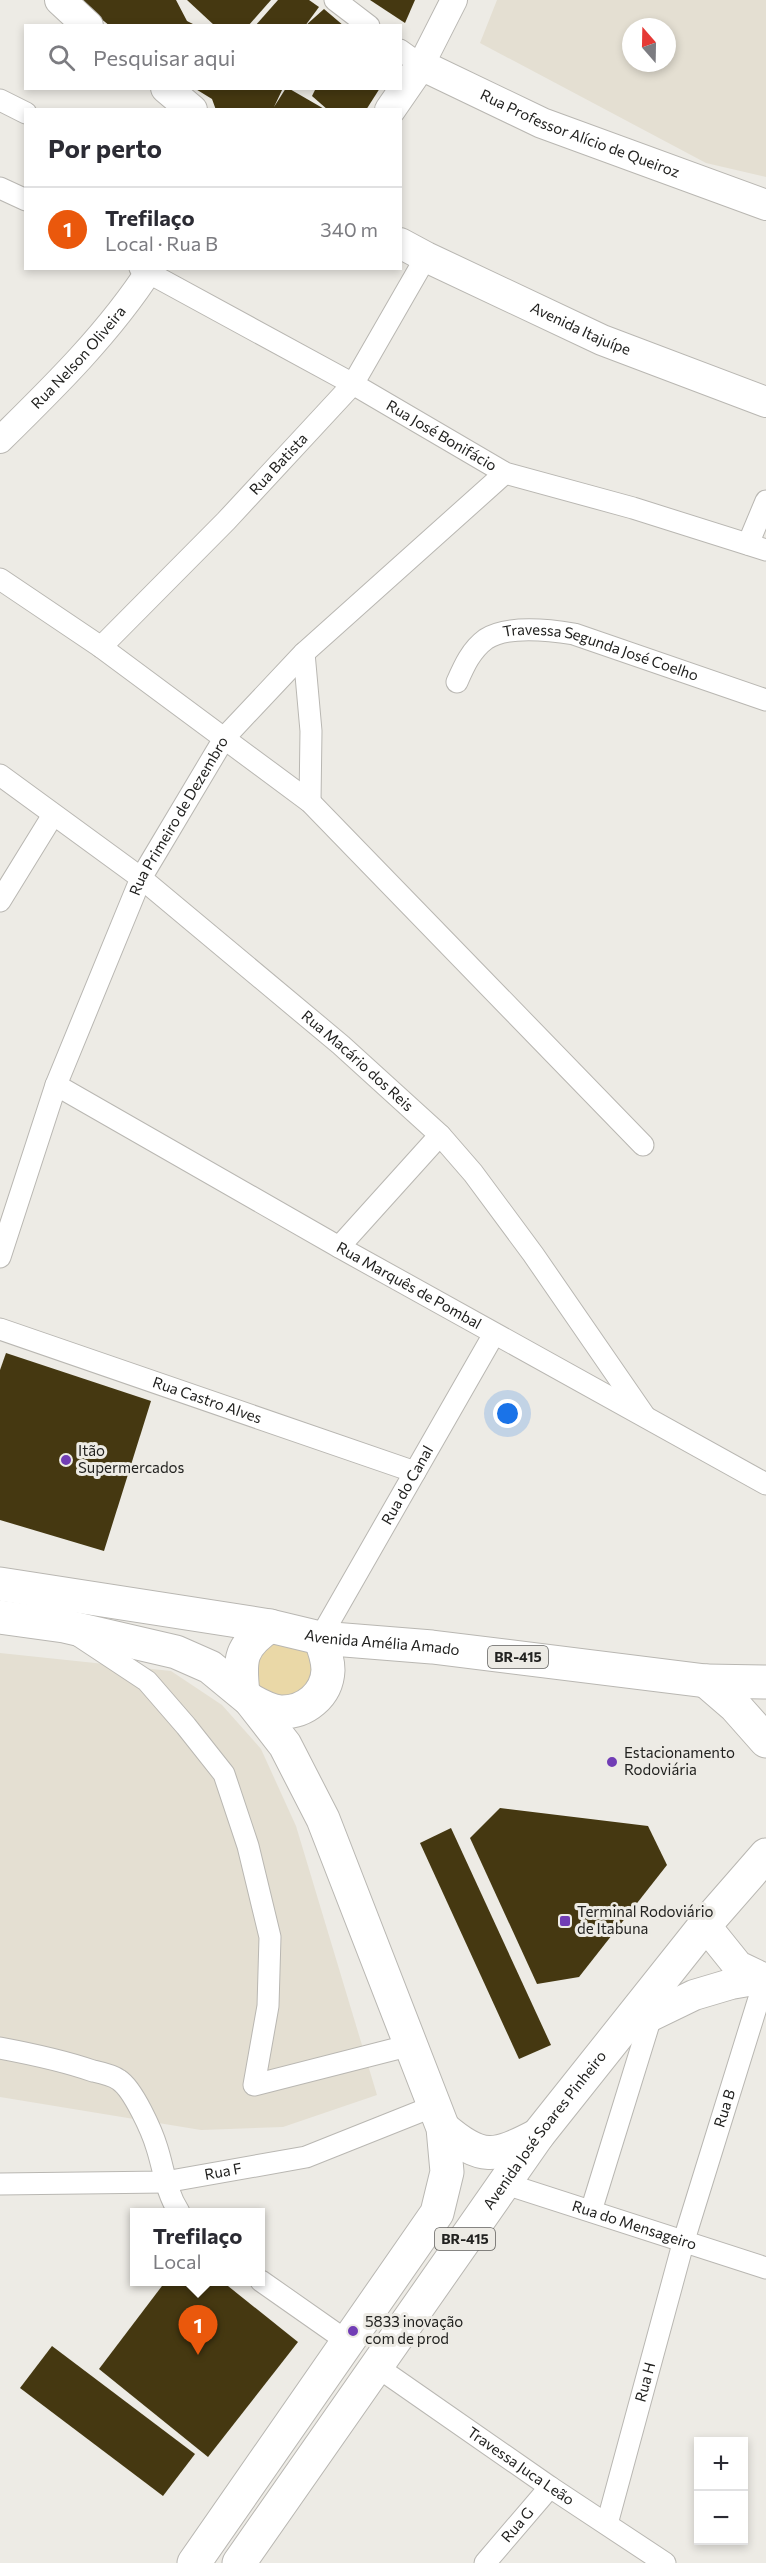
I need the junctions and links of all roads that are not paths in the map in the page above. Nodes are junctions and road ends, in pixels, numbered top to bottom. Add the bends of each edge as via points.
1 (60, 0) edge
2 (335, 0) edge
3 (454, 0) edge
4 (86, 24) edge
5 (366, 24) edge
6 (411, 57) edge
7 (402, 80) edge
8 (168, 90) edge
9 (398, 90) edge
10 (0, 100) edge
11 (190, 108) edge
12 (391, 108) edge
13 (24, 112) edge
14 (0, 188) edge
15 (24, 199) edge
16 (766, 205) edge
17 (402, 244) edge
18 (426, 257) junction
19 (146, 270) edge
20 (353, 384) junction
21 (766, 402) edge
22 (0, 440) edge
23 (505, 473) junction
24 (766, 501) edge
25 (757, 547) edge
26 (0, 579) edge
27 (101, 647) junction
28 (304, 652) junction
29 (457, 682) dead end
30 (766, 700) edge
31 (225, 737) junction
32 (0, 775) edge
33 (310, 802) junction
34 (53, 815) junction
35 (141, 878) junction
36 (0, 901) edge
37 (56, 1084) junction
38 (440, 1135) junction
39 (643, 1145) dead end
40 (339, 1248) junction
41 (0, 1257) edge
42 (0, 1329) edge
43 (494, 1334) junction
44 (644, 1415) junction
45 (415, 1472) junction
46 (766, 1485) edge
47 (0, 1584) edge
48 (0, 1617) edge
49 (64, 1626) junction
50 (270, 1626) junction
51 (320, 1638) junction
52 (706, 1681) junction
53 (766, 1682) edge
54 (246, 1697) junction
55 (766, 1741) edge
56 (765, 1853) edge
57 (705, 1925) junction
58 (766, 1978) edge
59 (638, 2023) junction
60 (411, 2045) junction
61 (0, 2048) edge
62 (439, 2117) junction
63 (538, 2135) junction
64 (165, 2182) junction
65 (503, 2183) junction
66 (0, 2184) edge
67 (176, 2208) edge
68 (591, 2211) junction
69 (684, 2240) junction
70 (766, 2268) edge
71 (265, 2284) edge
72 (348, 2342) junction
73 (376, 2366) junction
74 (550, 2487) junction
75 (607, 2524) junction
76 (636, 2555) edge
77 (194, 2563) edge
78 (239, 2563) edge
79 (485, 2563) edge
80 (665, 2563) edge

1 - 4 main road
2 - 5 street
3 - 6 street
6 - 7 main road
6 - 16 main road, Rua Professor Alício de Queiroz via 542,123
8 - 11 main road
9 - 12 main road
10 - 13 street
14 - 15 street
17 - 18 main road, Avenida Itajuípe
18 - 20 street, Rua Batista
18 - 21 main road, Avenida Itajuípe via 602,340
19 - 20 street, Rua José Bonifácio
19 - 22 street, Rua Nelson Oliveira via 127,305
20 - 23 street, Rua José Bonifácio
20 - 27 street, Rua Batista via 226,521
23 - 25 street, Rua José Bonifácio
23 - 28 street, Rua Primeiro de Dezembro
24 - 25 street
26 - 27 street
27 - 31 street
28 - 31 street, Rua Primeiro de Dezembro
28 - 33 street via 311,731
29 - 30 street, Travessa Segunda José Coelho via 468,658 486,639 503,632 542,630 574,634
31 - 33 street
31 - 35 street, Rua Primeiro de Dezembro
32 - 34 street, Rua Macário dos Reis
33 - 39 street
34 - 35 street, Rua Macário dos Reis
34 - 36 street
35 - 37 street, Rua Primeiro de Dezembro
35 - 38 street, Rua Macário dos Reis via 341,1045
37 - 40 street, Rua Marquês de Pombal
37 - 41 street, Rua Primeiro de Dezembro
38 - 40 street
38 - 44 street, Rua Macário dos Reis via 533,1254
40 - 43 street, Rua Marquês de Pombal
42 - 45 street, Rua Castro Alves
43 - 44 street, Rua Marquês de Pombal
43 - 45 street, Rua do Canal
44 - 46 street, Rua Marquês de Pombal
45 - 51 street, Rua do Canal
47 - 50 main road, Avenida Amélia Amado
48 - 49 main road
49 - 54 main road via 176,1652 210,1667
49 - 60 street via 147,1681 224,1774 248,1846 270,1937 268,2006 254,2085
50 - 51 main road, Avenida Amélia Amado / BR-415
50 - 54 main road via 246,1647 241,1660
51 - 52 main road, Avenida Amélia Amado / BR-415 via 432,1647
51 - 54 main road via 328,1668 326,1683 307,1706 279,1712
52 - 53 main road, Avenida Amélia Amado / BR-415
52 - 55 main road
54 - 60 main road, BR-415 via 285,1745 323,1819
56 - 57 main road, Avenida José Soares Pinheiro / BR-415
57 - 58 main road via 738,1966
57 - 59 main road, Avenida José Soares Pinheiro / BR-415
58 - 59 main road via 694,1995
58 - 69 street, Rua B
59 - 63 main road, Avenida José Soares Pinheiro / BR-415
59 - 68 street, Avenida José Soares Pinheiro
60 - 62 main road, BR-415
61 - 64 street via 39,2054 118,2079 129,2091 157,2147
62 - 63 main road via 465,2146 490,2154 510,2150
62 - 64 street, Rua F via 306,2157
62 - 72 main road, BR-415 via 447,2172 437,2212
63 - 65 main road, Avenida José Soares Pinheiro / BR-415
64 - 66 street, Rua F
64 - 67 street
65 - 68 street, Rua do Mensageiro
65 - 73 main road, Avenida José Soares Pinheiro / BR-415
68 - 69 street, Rua do Mensageiro
69 - 70 street, Rua do Mensageiro
69 - 75 street, Rua H
71 - 72 street
72 - 77 main road, BR-415
73 - 74 street, Travessa Juca Leão
73 - 78 main road, Avenida José Soares Pinheiro / BR-415
74 - 75 street, Travessa Juca Leão
74 - 79 street, Rua G
75 - 76 street, Travessa Juca Leão
76 - 80 street, Travessa Juca Leão

